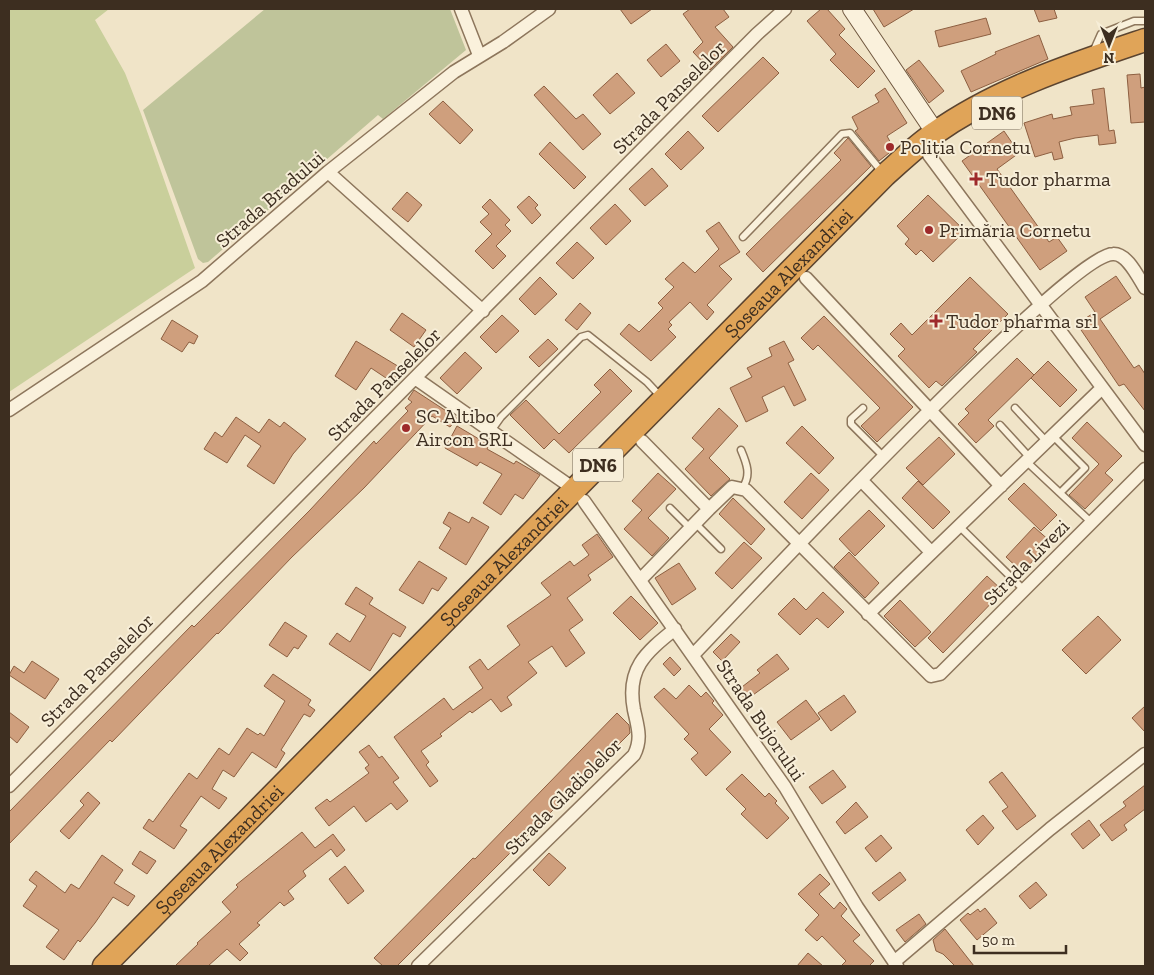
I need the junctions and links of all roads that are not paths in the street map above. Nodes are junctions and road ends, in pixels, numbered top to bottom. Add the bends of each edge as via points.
1 (462, 9) edge
2 (549, 9) edge
3 (785, 9) edge
4 (852, 9) edge
5 (1145, 21) edge
6 (1145, 40) edge
7 (480, 55) junction
8 (1145, 55) edge
9 (1090, 60) junction
10 (935, 132) junction
11 (929, 155) junction
12 (328, 172) junction
13 (885, 175) junction
14 (743, 237) dead end
15 (806, 278) junction
16 (1145, 288) edge
17 (1039, 304) junction
18 (483, 311) junction
19 (415, 378) junction
20 (1101, 388) junction
21 (663, 399) junction
22 (863, 408) dead end
23 (1015, 408) dead end
24 (9, 410) edge
25 (932, 411) junction
26 (1000, 425) dead end
27 (491, 431) junction
28 (1050, 439) junction
29 (642, 441) junction
30 (1145, 445) edge
31 (741, 450) dead end
32 (884, 457) junction
33 (1029, 460) junction
34 (1145, 469) edge
35 (861, 480) junction
36 (1001, 486) junction
37 (743, 487) junction
38 (1061, 492) junction
39 (579, 495) junction
40 (670, 508) dead end
41 (709, 509) junction
42 (1092, 523) junction
43 (692, 526) junction
44 (959, 526) junction
45 (800, 543) junction
46 (720, 549) dead end
47 (931, 552) junction
48 (641, 579) junction
49 (1024, 590) junction
50 (868, 614) junction
51 (674, 629) junction
52 (694, 655) junction
53 (1145, 754) edge
54 (9, 785) edge
55 (895, 964) edge
56 (422, 965) edge
57 (104, 966) edge
58 (120, 966) edge

1 - 7 street
2 - 7 street, Strada Bradului
3 - 18 street, Strada Panselelor
4 - 10 street
5 - 9 lane via 1134,21 1101,34
6 - 9 highway, Șoseaua Alexandriei / DN6
7 - 12 street, Strada Bradului
8 - 11 highway, Șoseaua Alexandriei / DN6 via 1020,102 980,121
9 - 10 highway, Șoseaua Alexandriei / DN6 via 986,102
10 - 13 highway, Șoseaua Alexandriei / DN6
11 - 15 highway, Șoseaua Alexandriei / DN6 via 904,176
11 - 17 street
12 - 18 street
12 - 24 street, Strada Bradului via 202,281
13 - 14 lane via 850,133 842,134
13 - 21 highway, Șoseaua Alexandriei / DN6
15 - 25 street
15 - 29 highway, Șoseaua Alexandriei / DN6
16 - 17 street via 1123,257 1115,253 1106,254
17 - 20 street
17 - 25 street
18 - 19 street, Strada Panselelor
19 - 27 street, Strada Bujorului
19 - 54 street, Strada Panselelor
20 - 28 street
20 - 30 street
21 - 27 lane via 647,382 588,335 581,337
21 - 39 highway, Șoseaua Alexandriei / DN6
22 - 32 lane via 852,419 852,424
23 - 28 lane
25 - 32 street
25 - 36 street
26 - 33 lane
27 - 39 street, Strada Bujorului
28 - 33 street
28 - 38 lane via 1085,468
29 - 39 highway, Șoseaua Alexandriei / DN6
29 - 41 street
31 - 37 lane via 748,474
32 - 35 street
33 - 36 street
33 - 38 lane
34 - 42 street, Strada Livezi
35 - 45 street
35 - 47 street
36 - 44 street
37 - 41 street via 732,487
37 - 45 street
38 - 42 lane
39 - 48 street, Strada Bujorului
39 - 57 highway, Șoseaua Alexandriei / DN6
39 - 58 highway, Șoseaua Alexandriei / DN6 via 500,583
40 - 43 lane
41 - 43 street
42 - 49 street, Strada Livezi
43 - 46 lane
43 - 48 street
44 - 47 street
44 - 49 lane
45 - 50 street
45 - 52 street
47 - 50 street
48 - 51 street, Strada Bujorului
49 - 50 street, Strada Livezi via 940,674 931,676
51 - 52 street, Strada Bujorului
51 - 56 street, Strada Gladiolelor via 640,660 634,676 632,693 639,729 639,744 634,755
52 - 55 street, Strada Bujorului via 785,787
53 - 55 street via 1050,829

